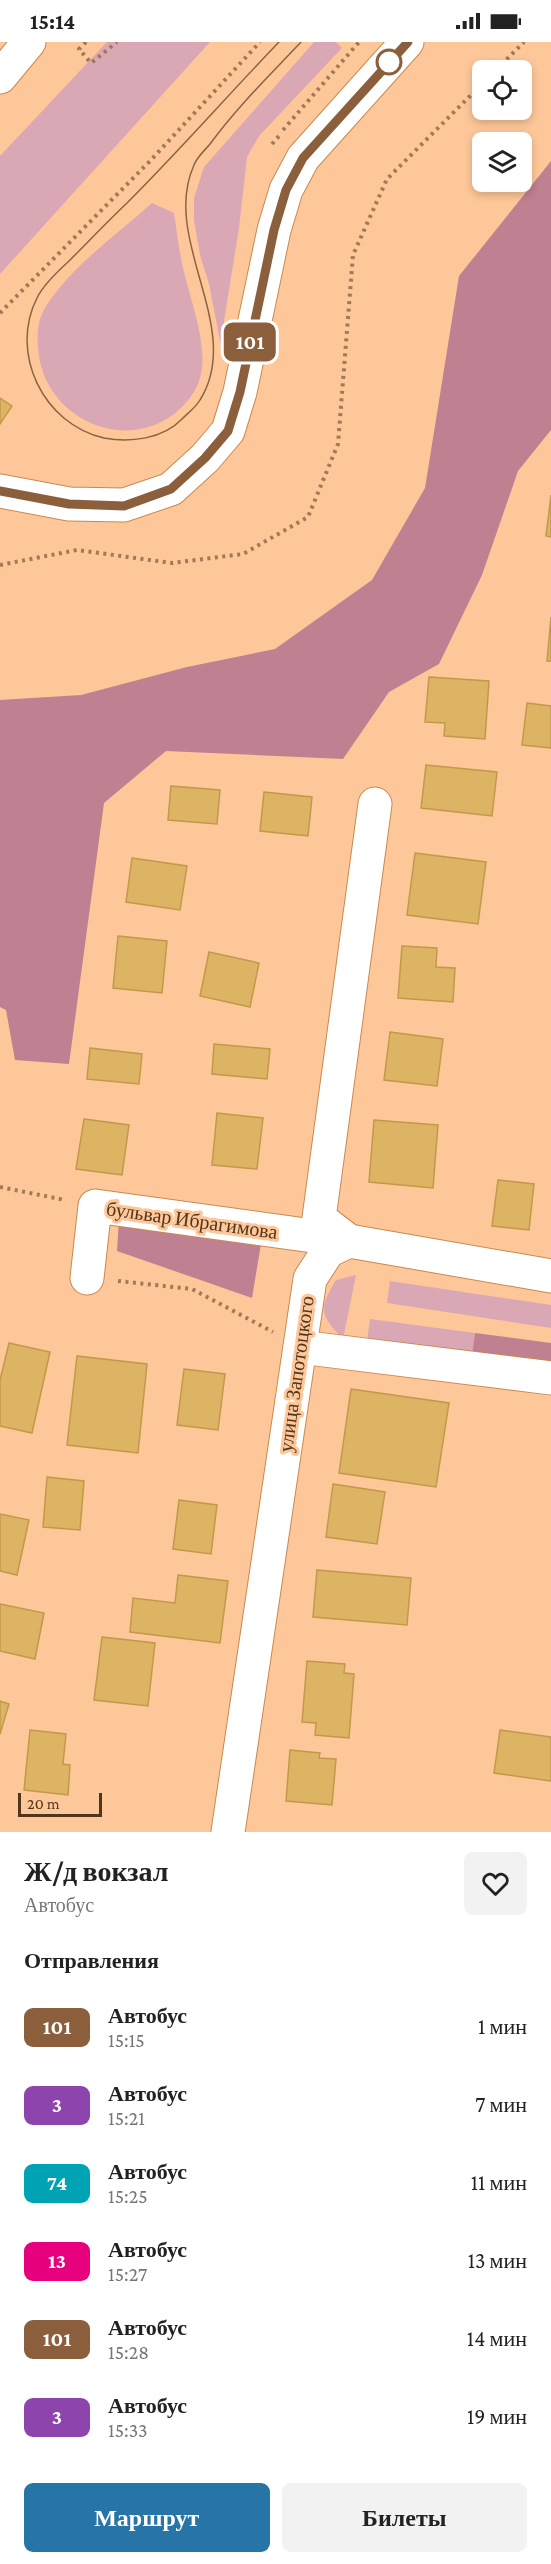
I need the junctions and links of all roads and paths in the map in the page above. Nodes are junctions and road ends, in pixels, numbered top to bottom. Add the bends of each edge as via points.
1 (29, 42) edge
2 (86, 42) edge
3 (117, 42) edge
4 (260, 42) edge
5 (359, 42) edge
6 (407, 42) edge
7 (524, 42) edge
8 (506, 60) edge
9 (0, 77) edge
10 (472, 94) edge
11 (272, 144) dead end
12 (0, 314) edge
13 (0, 491) edge
14 (0, 565) edge
15 (375, 804) dead end
16 (0, 1187) edge
17 (95, 1206) junction
18 (349, 1241) junction
19 (551, 1276) edge
20 (87, 1278) joint
21 (300, 1347) junction
22 (551, 1378) edge
23 (228, 1832) edge

1 - 9 street
2 - 3 path via 79,49 91,63
4 - 12 path
5 - 11 path
6 - 13 street via 303,158 286,190 240,392 228,431 205,458 171,489 124,506 69,504
7 - 8 path
10 - 14 path via 387,179 353,255 338,444 308,517 243,554 172,563 77,550
15 - 18 street via 319,1218
16 - 17 path
17 - 18 street, бульвар Ибрагимова
17 - 20 street, бульвар Ибрагимова
18 - 19 street, бульвар Ибрагимова
18 - 21 street, улица Запотоцкого via 328,1251 310,1279
20 - 21 path via 192,1289
21 - 22 street
21 - 23 street, улица Запотоцкого

